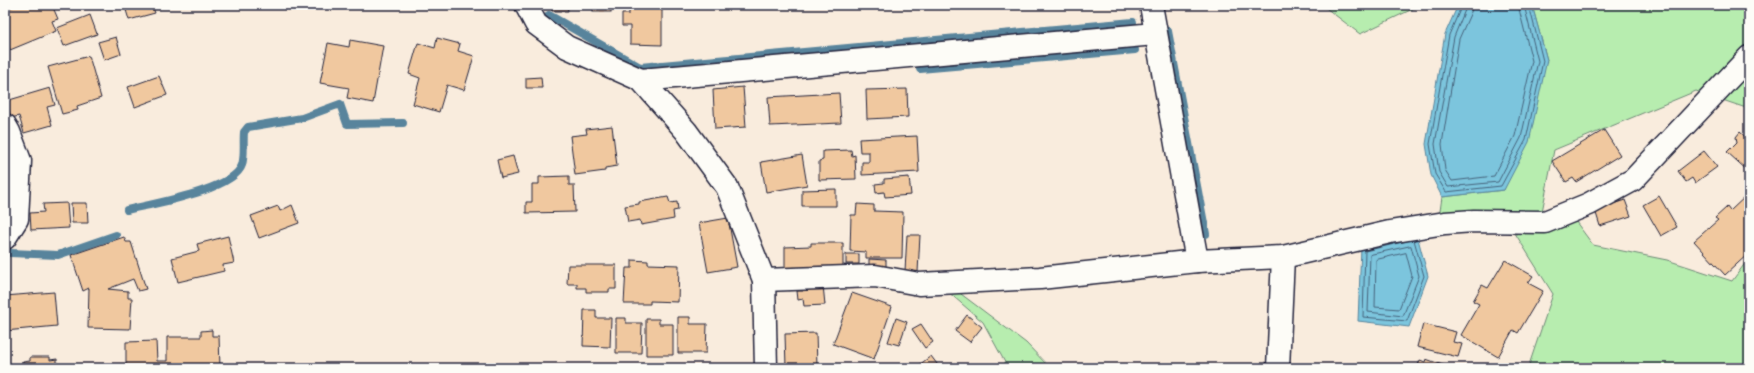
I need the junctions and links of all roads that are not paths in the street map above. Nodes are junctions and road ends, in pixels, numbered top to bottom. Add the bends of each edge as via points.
1 (526, 5) edge
2 (1151, 5) edge
3 (1155, 34) junction
4 (1749, 57) edge
5 (641, 80) junction
6 (5, 125) edge
7 (5, 238) edge
8 (1283, 257) junction
9 (1197, 261) junction
10 (764, 280) junction
11 (766, 368) edge
12 (1278, 368) edge

1 - 5 street via 536,24 567,47
2 - 3 street
3 - 5 street
3 - 9 street
4 - 8 street via 1633,180 1589,204 1545,222 1445,223 1390,232
5 - 10 street via 686,131 727,187
6 - 7 street via 20,161 16,218
8 - 9 street
8 - 12 street
9 - 10 street via 1040,278 919,284 875,276
10 - 11 street

